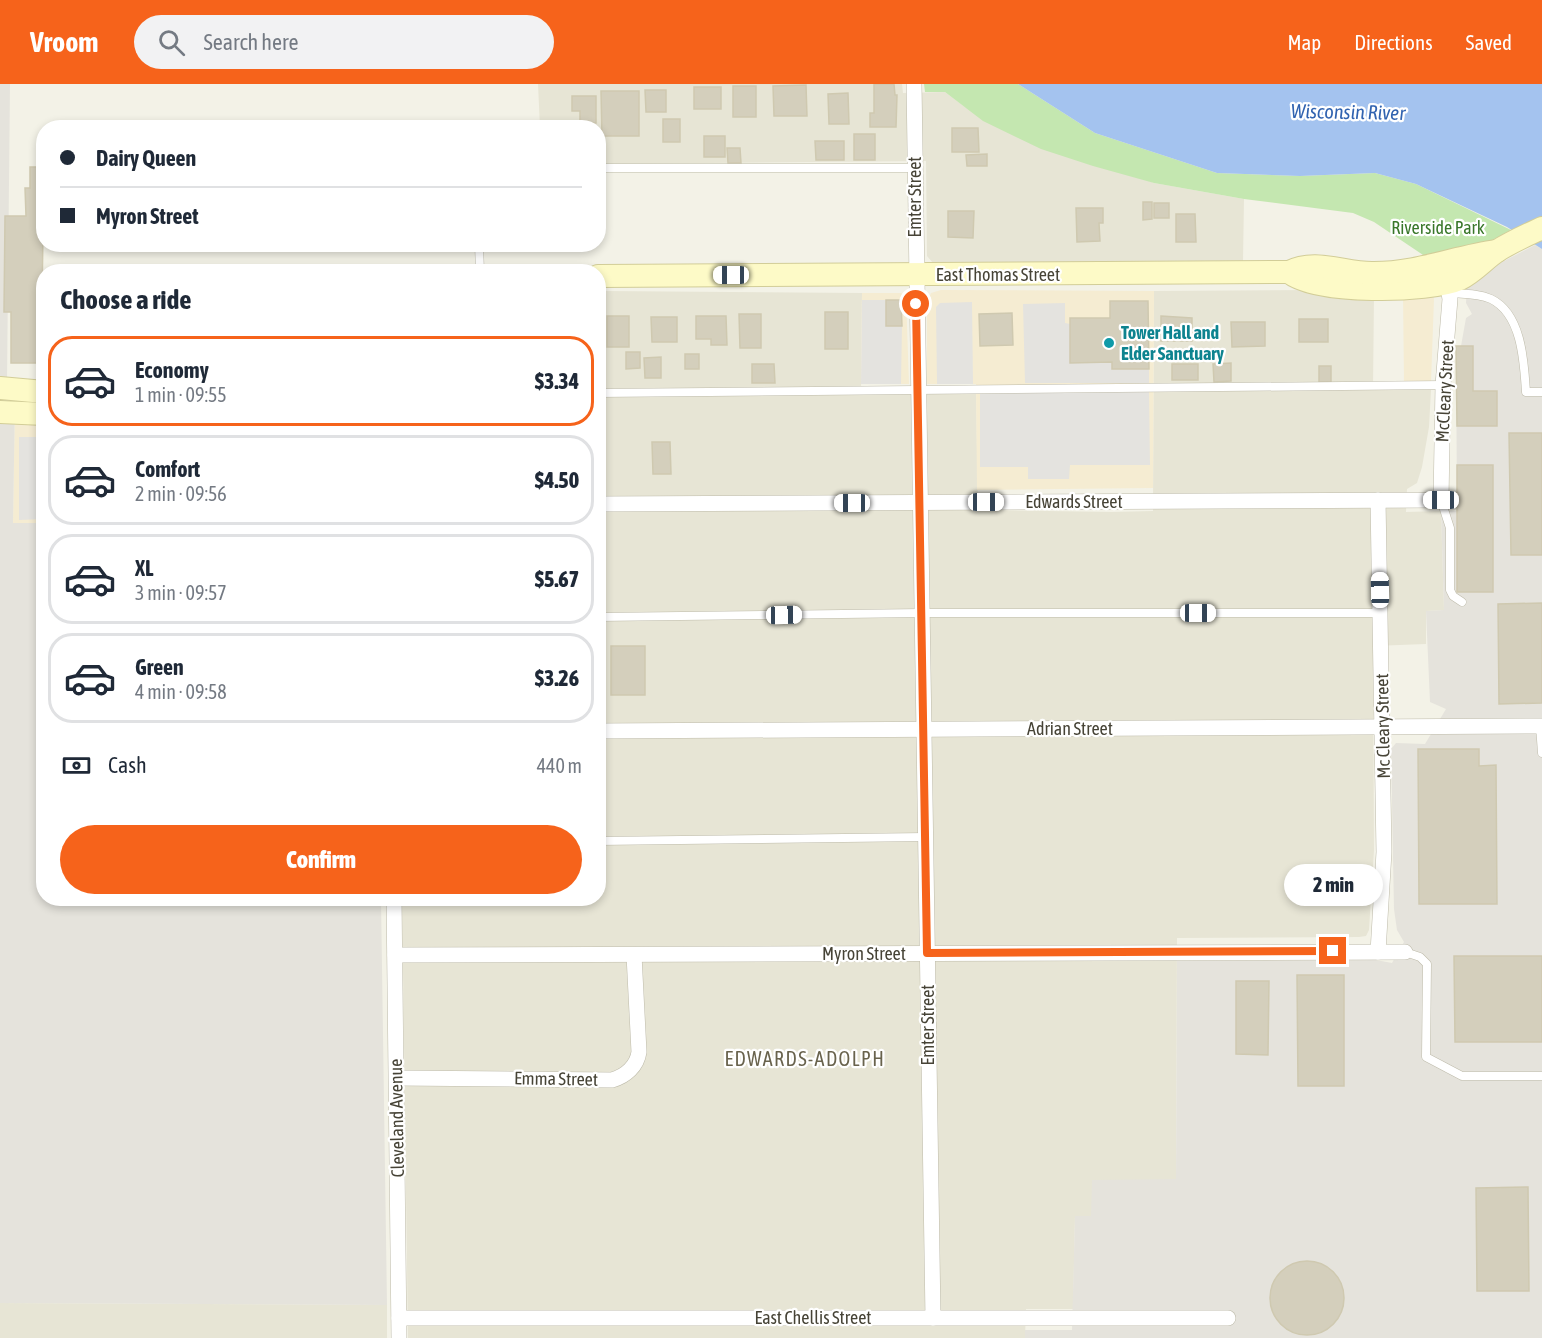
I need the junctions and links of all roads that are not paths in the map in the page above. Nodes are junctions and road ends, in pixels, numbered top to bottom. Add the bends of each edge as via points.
1 (914, 84) edge
2 (606, 168) edge
3 (915, 168) junction
4 (1542, 228) edge
5 (1497, 251) junction
6 (1289, 272) junction
7 (916, 275) junction
8 (606, 276) edge
9 (1448, 288) junction
10 (1443, 386) junction
11 (0, 388) edge
12 (918, 388) junction
13 (36, 391) edge
14 (1542, 392) edge
15 (606, 393) edge
16 (0, 412) edge
17 (36, 414) edge
18 (1378, 500) junction
19 (1441, 500) junction
20 (922, 503) junction
21 (606, 504) edge
22 (1462, 602) dead end
23 (923, 613) junction
24 (1381, 613) junction
25 (606, 617) edge
26 (1541, 726) edge
27 (1383, 727) junction
28 (924, 729) junction
29 (606, 731) edge
30 (1542, 753) edge
31 (926, 837) junction
32 (606, 841) edge
33 (394, 906) edge
34 (1378, 952) junction
35 (1405, 952) joint
36 (927, 953) junction
37 (634, 955) junction
38 (395, 956) junction
39 (1542, 1076) edge
40 (397, 1078) junction
41 (399, 1318) junction
42 (933, 1318) junction
43 (1228, 1318) dead end
44 (399, 1338) edge

1 - 3 street, Emter Street
2 - 3 lane
3 - 7 street, Emter Street
4 - 5 main road
5 - 6 main road, East Thomas Street via 1408,271 1356,273 1312,265
5 - 9 main road, East Thomas Street
6 - 7 main road, East Thomas Street
6 - 9 main road, East Thomas Street via 1307,283 1368,289
7 - 8 main road, East Thomas Street
7 - 12 street, Emter Street
9 - 10 street, McCleary Street
9 - 14 lane via 1477,294 1501,307 1520,344 1526,392
10 - 12 lane
10 - 19 street, McCleary Street
11 - 13 main road
12 - 15 lane
12 - 20 street, Emter Street
16 - 17 main road
18 - 19 street, Edwards Street
18 - 20 street, Edwards Street
18 - 24 street, Mc Cleary Street
19 - 22 lane via 1449,524 1450,590
20 - 21 street, Edwards Street
20 - 23 street, Emter Street
23 - 24 lane
23 - 25 lane
23 - 28 street, Emter Street
24 - 27 street, Mc Cleary Street
26 - 27 street, Adrian Street
26 - 30 lane
27 - 28 street, Adrian Street
27 - 34 street, Mc Cleary Street via 1384,852
28 - 29 street, Adrian Street
28 - 31 street, Emter Street
31 - 32 lane
31 - 36 street, Emter Street
33 - 38 street, Cleveland Avenue
34 - 35 street, Myron Street
34 - 36 street, Myron Street
35 - 39 lane via 1427,964 1426,1057 1462,1076
36 - 37 street, Myron Street
36 - 42 street, Emter Street
37 - 38 street, Myron Street
37 - 40 street, Emma Street via 639,1052 635,1064 621,1077
38 - 40 street, Cleveland Avenue
40 - 41 street, Cleveland Avenue
41 - 42 street, East Chellis Street
41 - 44 street, Cleveland Avenue
42 - 43 street, East Chellis Street

